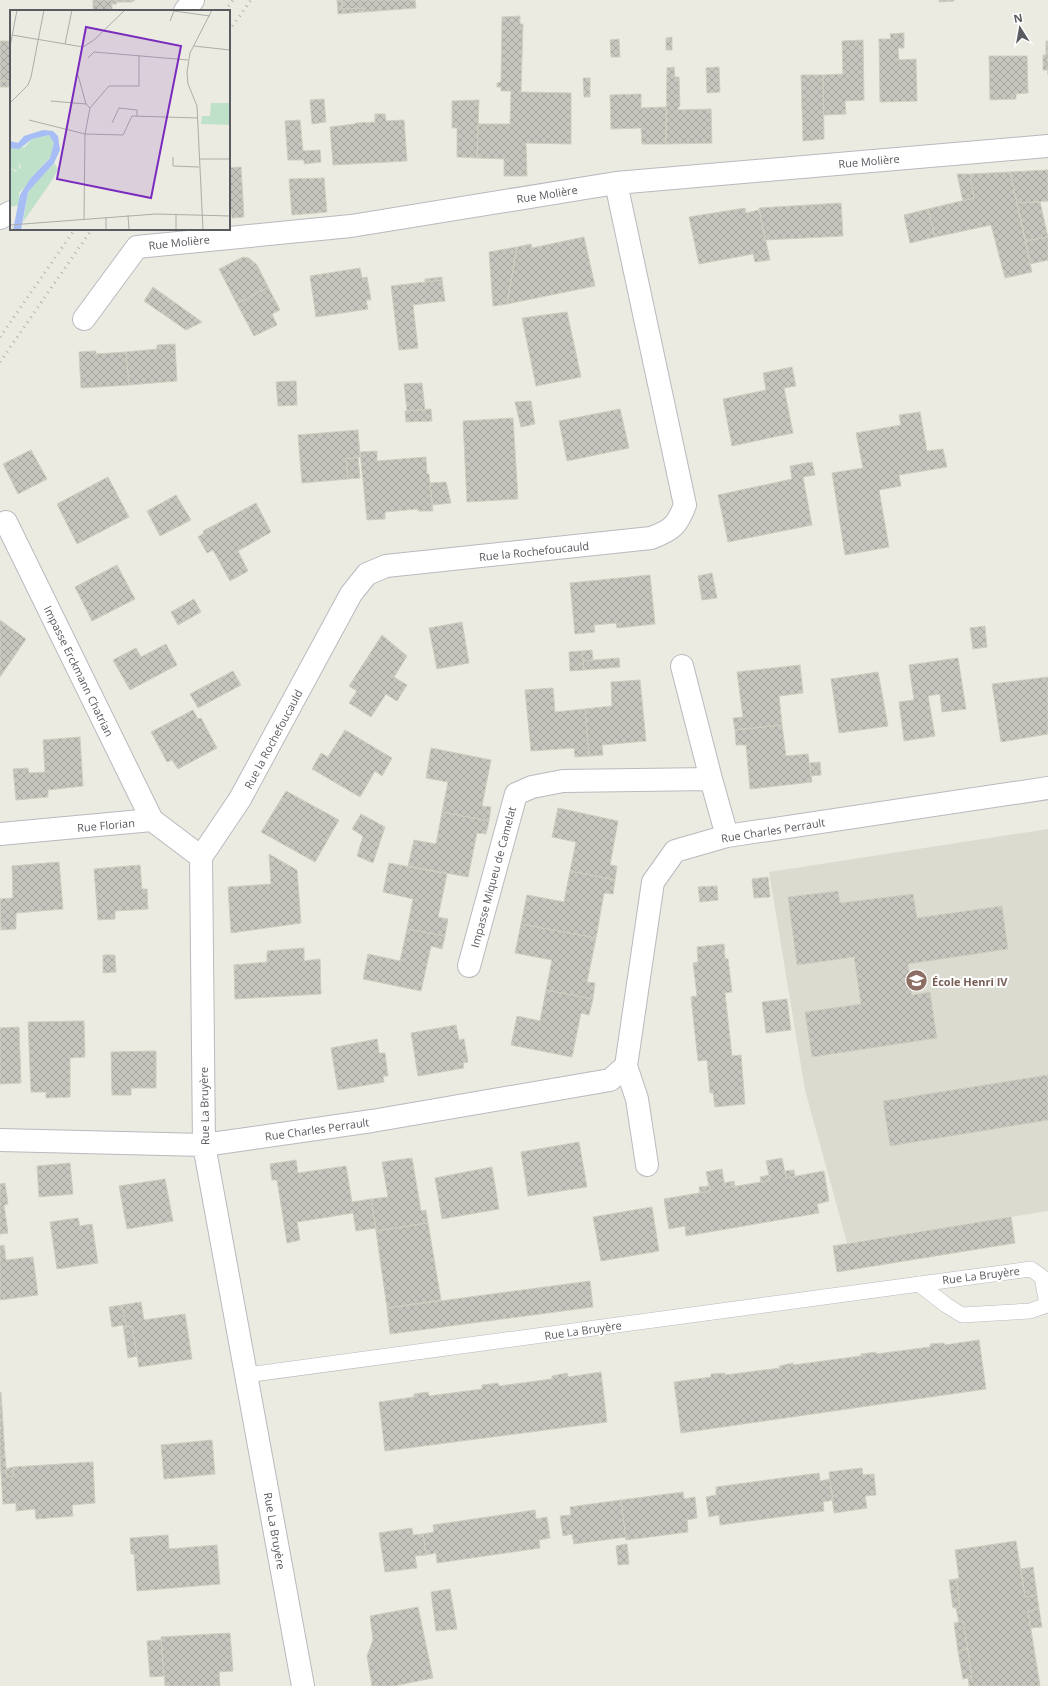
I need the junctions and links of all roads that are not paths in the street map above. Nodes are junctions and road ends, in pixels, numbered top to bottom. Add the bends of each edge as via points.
1 (193, 0) edge
2 (186, 10) edge
3 (1048, 146) edge
4 (616, 183) junction
5 (10, 213) edge
6 (0, 218) edge
7 (84, 319) dead end
8 (6, 522) dead end
9 (682, 666) dead end
10 (711, 779) junction
11 (1048, 788) edge
12 (152, 820) junction
13 (0, 834) edge
14 (727, 836) junction
15 (201, 857) junction
16 (469, 966) dead end
17 (626, 1066) junction
18 (0, 1140) edge
19 (204, 1145) junction
20 (647, 1165) dead end
21 (919, 1284) junction
22 (247, 1375) junction
23 (303, 1686) edge

1 - 2 street
3 - 4 street, Rue Molière
4 - 7 street, Rue Molière via 351,226 137,247
4 - 15 street, Rue la Rochefoucauld via 685,505 679,522 669,531 651,538 386,566 367,574 351,594 240,799
5 - 6 street
8 - 12 street, Impasse Erckmann Chatrian
9 - 10 street
10 - 14 street
10 - 16 street, Impasse Miqueu de Camelat via 563,781 532,787 516,794
11 - 14 street, Rue Charles Perrault
12 - 13 street, Rue Florian
12 - 15 street
14 - 17 street, Rue Charles Perrault via 675,851 653,882
15 - 19 street, Rue La Bruyère
17 - 19 street, Rue Charles Perrault via 610,1080 372,1122
17 - 20 street, Rue Charles Perrault via 637,1099
18 - 19 street, Rue Charles Perrault
19 - 22 street, Rue La Bruyère
21 - 21 lane, Rue La Bruyère via 1031,1269 1042,1277 1047,1305 1030,1311 962,1315
21 - 22 lane, Rue La Bruyère
22 - 23 street, Rue La Bruyère

